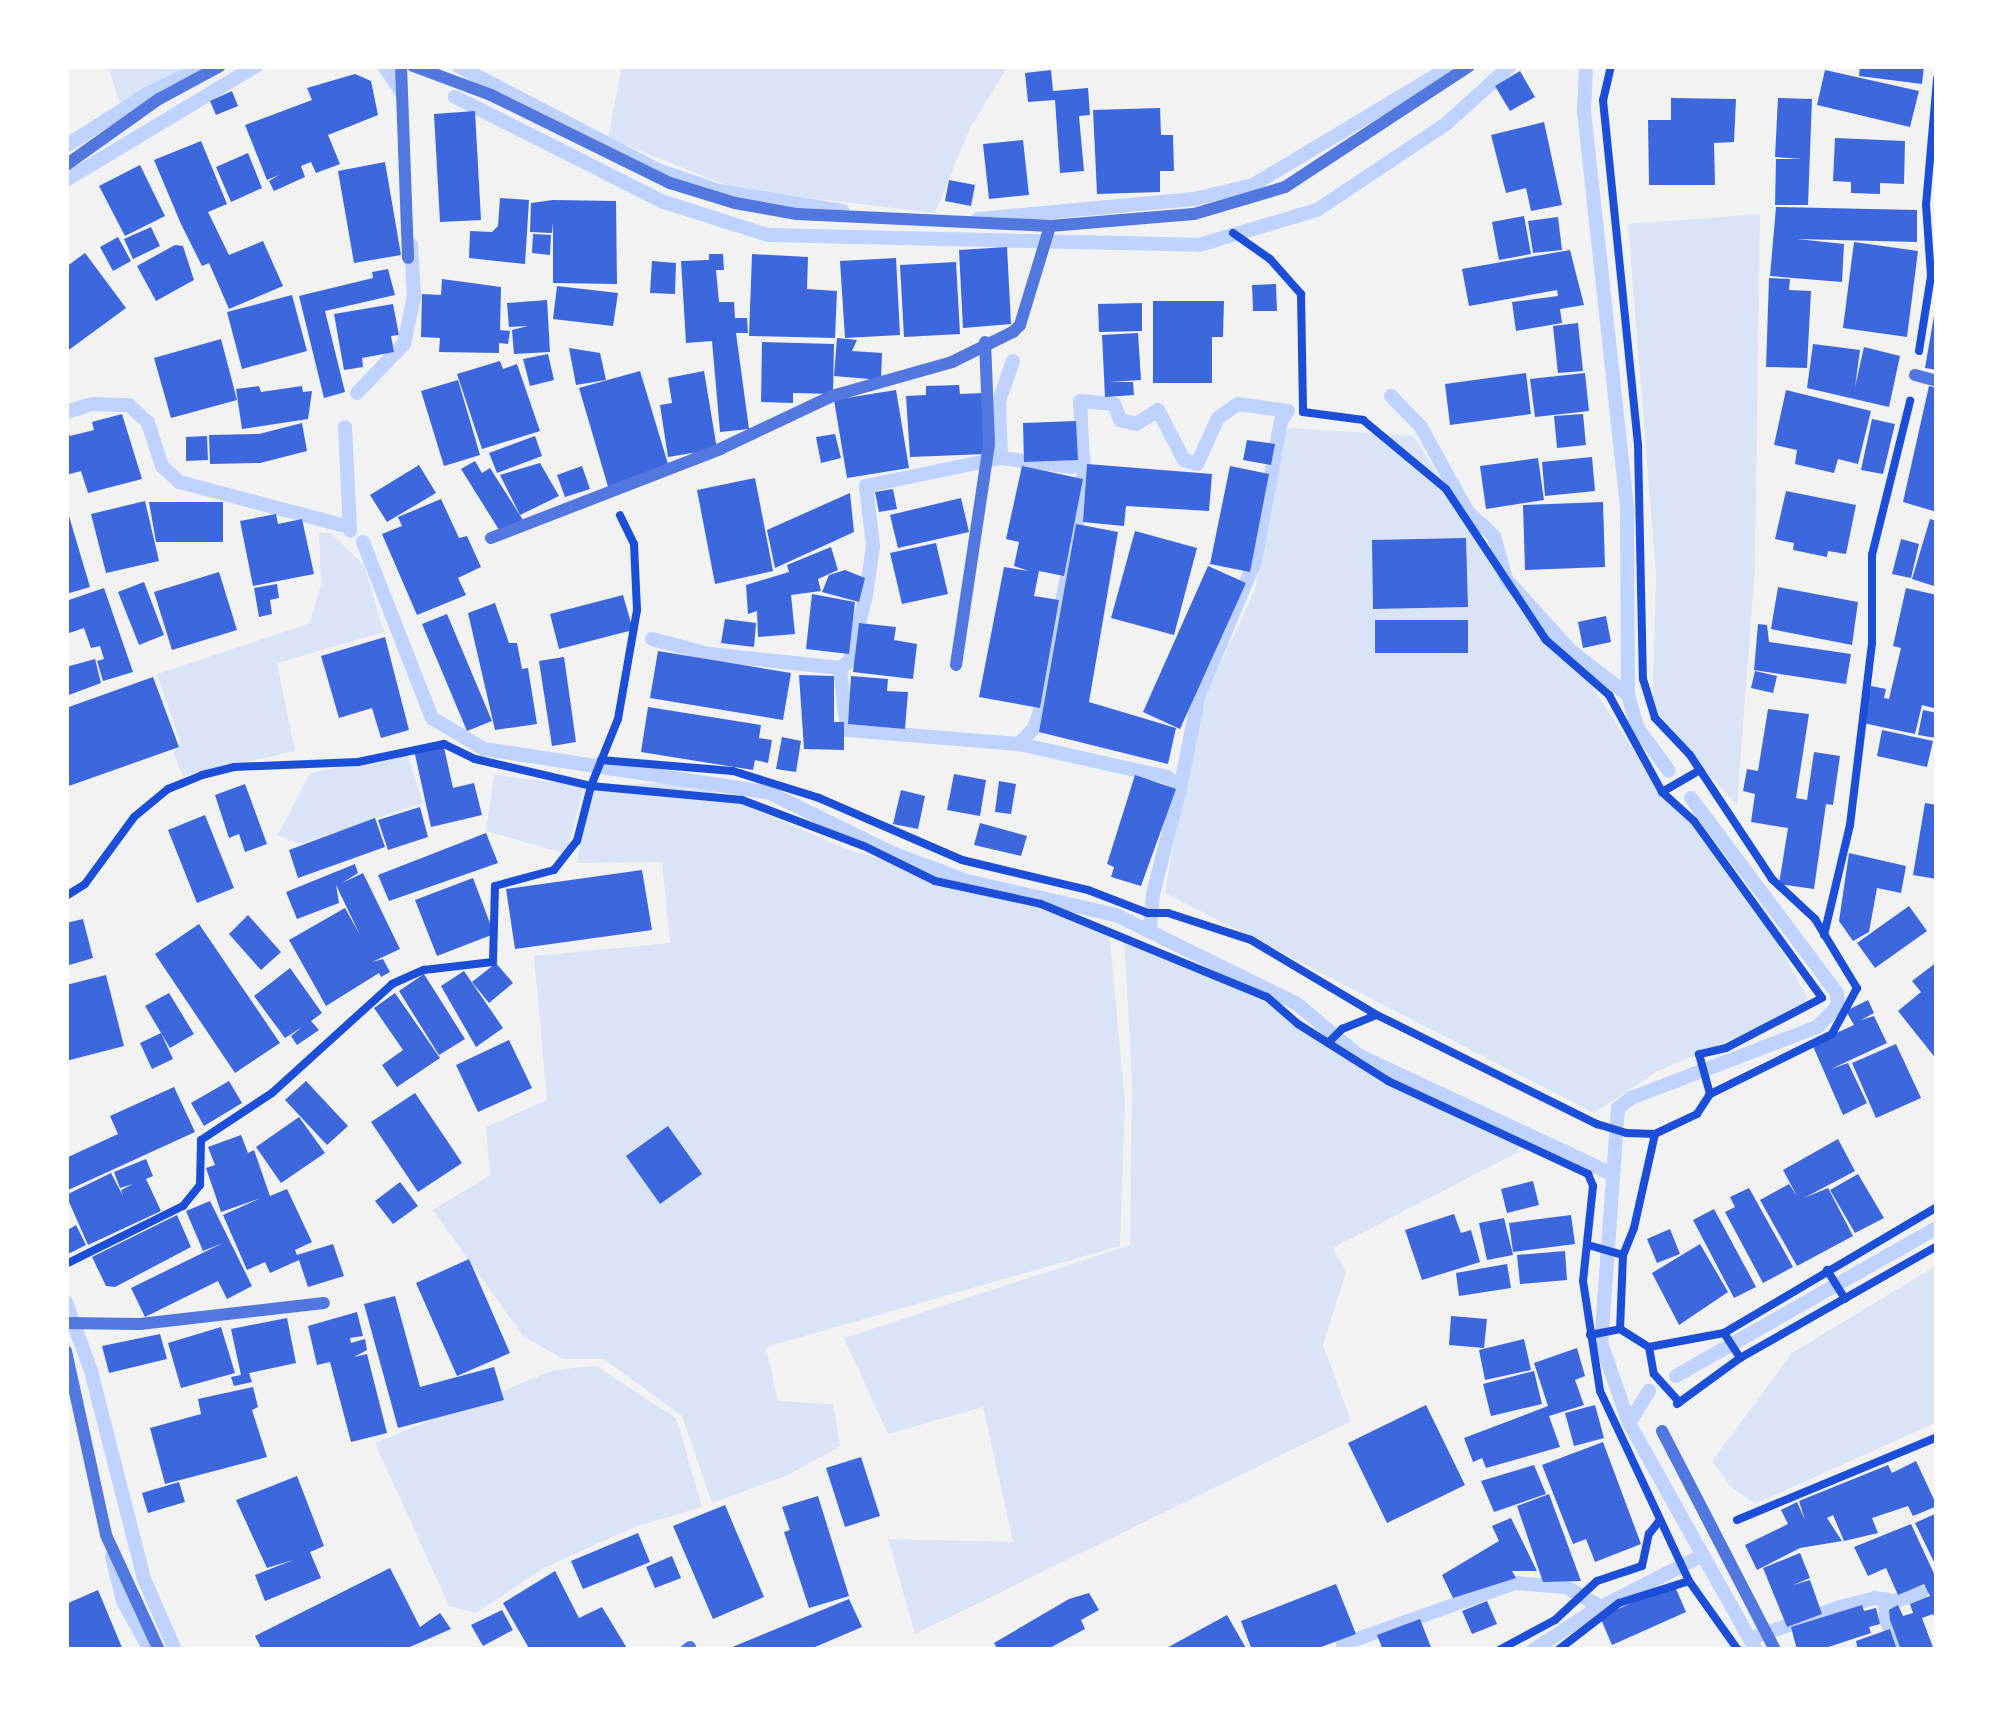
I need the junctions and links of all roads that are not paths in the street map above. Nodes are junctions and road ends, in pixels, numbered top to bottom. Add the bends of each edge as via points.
1 (220, 66) edge
2 (401, 66) edge
3 (413, 66) edge
4 (1468, 66) edge
5 (66, 165) edge
6 (1051, 226) junction
7 (408, 258) dead end
8 (985, 341) junction
9 (1915, 375) road end
10 (1937, 382) edge
11 (491, 538) dead end
12 (956, 665) dead end
13 (325, 1303) dead end
14 (66, 1323) edge
15 (66, 1352) edge
16 (1662, 1431) road end
17 (159, 1650) edge
18 (1775, 1650) edge

1 - 5 street
2 - 7 street
3 - 6 street via 490,94 670,183 735,203 797,214
4 - 6 street via 1285,188 1194,214
6 - 8 street via 1020,326
8 - 11 street via 952,362 832,396
8 - 12 street via 989,444
9 - 10 street
13 - 14 street via 140,1324
15 - 17 street via 106,1535
16 - 18 street

